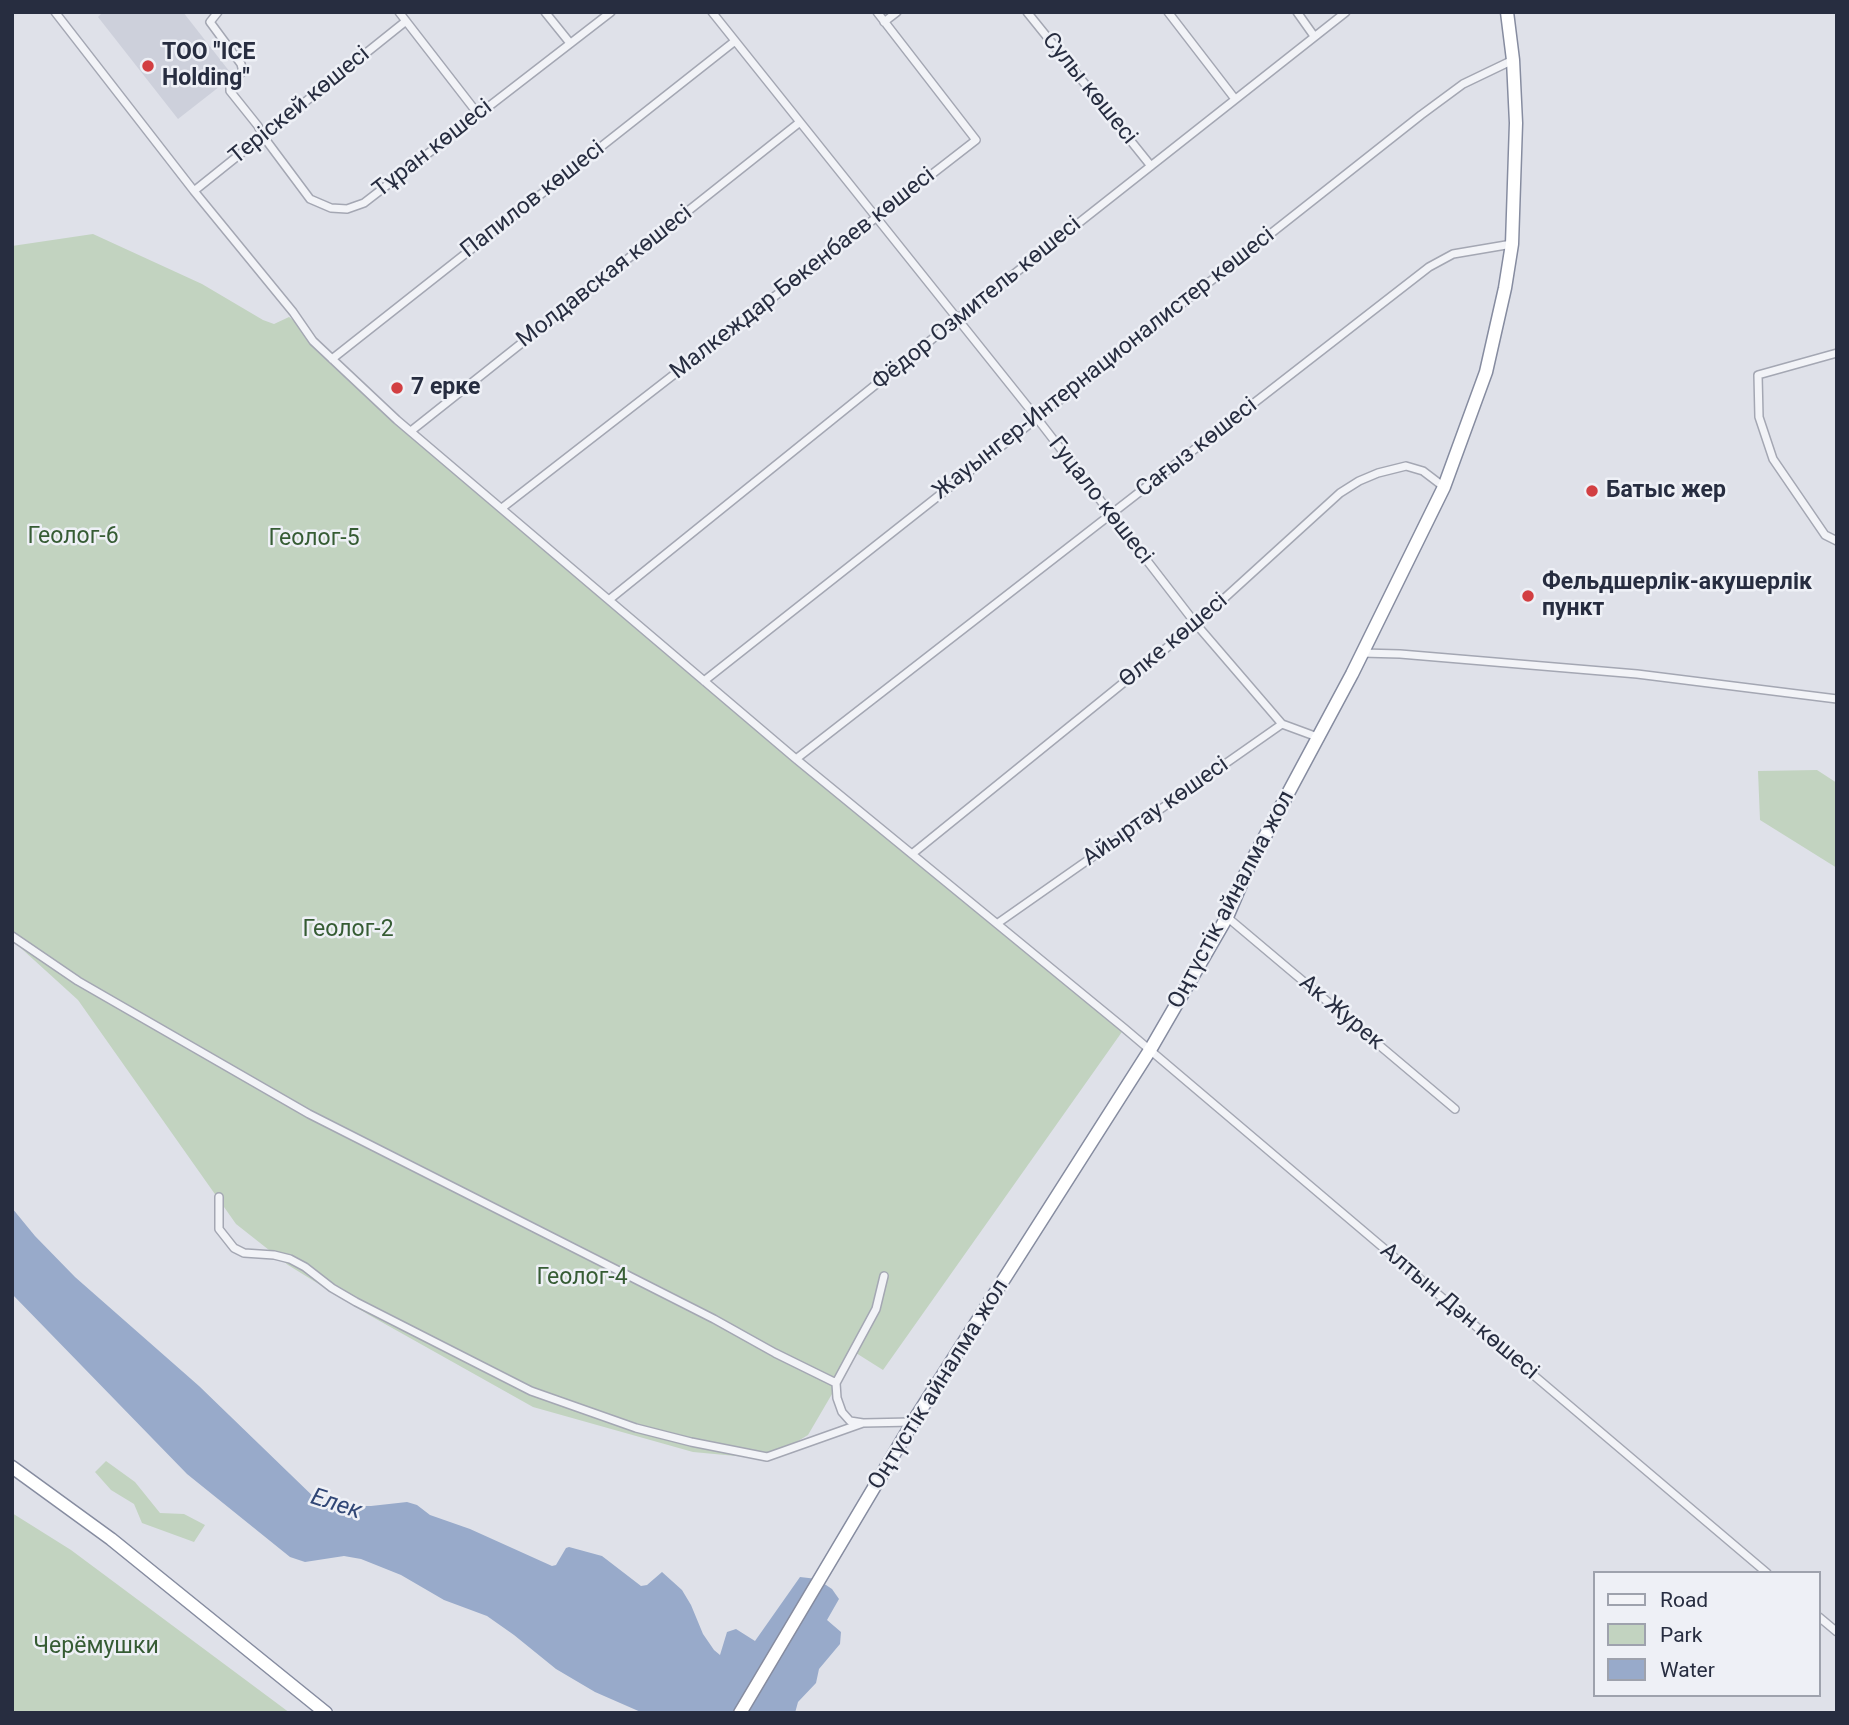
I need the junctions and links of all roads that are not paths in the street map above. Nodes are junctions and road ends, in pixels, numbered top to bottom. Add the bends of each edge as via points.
1 (55, 12) edge
2 (399, 12) edge
3 (545, 12) edge
4 (611, 12) edge
5 (712, 12) edge
6 (877, 12) edge
7 (897, 12) edge
8 (1027, 12) edge
9 (1168, 12) edge
10 (1297, 12) edge
11 (1346, 12) edge
12 (1507, 12) edge
13 (215, 15) edge
14 (406, 21) junction
15 (884, 22) junction
16 (1314, 36) junction
17 (734, 41) junction
18 (569, 44) junction
19 (1513, 60) junction
20 (1235, 99) junction
21 (478, 114) junction
22 (800, 122) junction
23 (263, 136) junction
24 (1151, 166) junction
25 (194, 191) junction
26 (877, 219) junction
27 (1512, 244) junction
28 (957, 319) junction
29 (1837, 353) edge
30 (332, 359) junction
31 (1036, 417) junction
32 (411, 431) junction
33 (1444, 487) junction
34 (502, 508) junction
35 (1111, 516) junction
36 (1837, 541) edge
37 (610, 599) junction
38 (1196, 624) junction
39 (1362, 653) junction
40 (704, 681) junction
41 (1837, 699) edge
42 (1282, 724) junction
43 (1320, 738) junction
44 (796, 760) junction
45 (912, 853) junction
46 (1227, 917) junction
47 (998, 923) junction
48 (12, 936) edge
49 (1150, 1050) junction
50 (1455, 1108) dead end
51 (219, 1197) dead end
52 (884, 1276) dead end
53 (836, 1383) junction
54 (914, 1422) junction
55 (863, 1423) junction
56 (12, 1467) edge
57 (1765, 1571) edge
58 (1821, 1619) edge
59 (1837, 1632) edge
60 (326, 1713) edge
61 (740, 1713) edge

1 - 25 street, Алтын Дән көшесі
2 - 14 street
3 - 18 street
4 - 18 street, Тұран көшесі
5 - 17 street, Гуцало көшесі
6 - 15 street, Малкеждар Бөкенбаев көшесі
7 - 15 street
8 - 24 street, Сулы көшесі
9 - 20 street
10 - 16 street
11 - 16 street, Фёдор Озмитель көшесі
12 - 19 highway, Оңтүстік айналма жол
13 - 23 street via 210,22 241,64 242,72 230,84 230,91
14 - 21 street
14 - 23 street, Теріскей көшесі
15 - 26 street, Малкеждар Бөкенбаев көшесі via 976,140
16 - 20 street, Фёдор Озмитель көшесі
17 - 22 street, Гуцало көшесі
17 - 30 street, Папилов көшесі
18 - 21 street, Тұран көшесі
19 - 27 highway, Оңтүстік айналма жол
19 - 31 street, Жауынгер-Интернационалистер көшесі via 1463,84
20 - 24 street, Фёдор Озмитель көшесі
21 - 23 street, Тұран көшесі via 364,203 347,209 310,199
22 - 26 street, Гуцало көшесі
22 - 32 street, Молдавская көшесі
23 - 25 street, Теріскей көшесі
24 - 28 street, Фёдор Озмитель көшесі
25 - 30 street, Алтын Дән көшесі
26 - 28 street, Гуцало көшесі
26 - 34 street, Малкеждар Бөкенбаев көшесі
27 - 33 highway, Оңтүстік айналма жол via 1486,372
27 - 35 street, Сағыз көшесі via 1453,254 1429,267
28 - 31 street, Гуцало көшесі
28 - 37 street, Фёдор Озмитель көшесі
29 - 36 street via 1758,375 1758,385 1759,417 1773,459 1825,535
30 - 32 street, Алтын Дән көшесі
31 - 35 street, Гуцало көшесі
31 - 40 street, Жауынгер-Интернационалистер көшесі
32 - 34 street, Алтын Дән көшесі
33 - 38 street, Өлке көшесі via 1423,471 1406,466 1359,481 1340,493
33 - 39 highway, Оңтүстік айналма жол
34 - 37 street, Алтын Дән көшесі
35 - 38 street, Гуцало көшесі
35 - 44 street, Сағыз көшесі
37 - 40 street, Алтын Дән көшесі
38 - 42 street, Гуцало көшесі
38 - 45 street, Өлке көшесі
39 - 41 street via 1637,674
39 - 43 highway, Оңтүстік айналма жол
40 - 44 street, Алтын Дән көшесі
42 - 43 street
42 - 47 street, Айыртау көшесі
43 - 46 highway, Оңтүстік айналма жол via 1248,868
44 - 45 street, Алтын Дән көшесі
45 - 47 street, Алтын Дән көшесі
46 - 49 highway, Оңтүстік айналма жол
46 - 50 street, Ак Журек
47 - 49 street, Алтын Дән көшесі
48 - 53 street via 78,981 309,1114
49 - 54 highway, Оңтүстік айналма жол
49 - 57 street, Алтын Дән көшесі
51 - 55 street via 219,1229 233,1248 290,1259 356,1302 546,1398 680,1439 767,1457
52 - 53 street via 876,1309
53 - 55 street via 842,1412
54 - 55 street
54 - 61 highway, Оңтүстік айналма жол
56 - 60 highway via 111,1539
58 - 59 street

